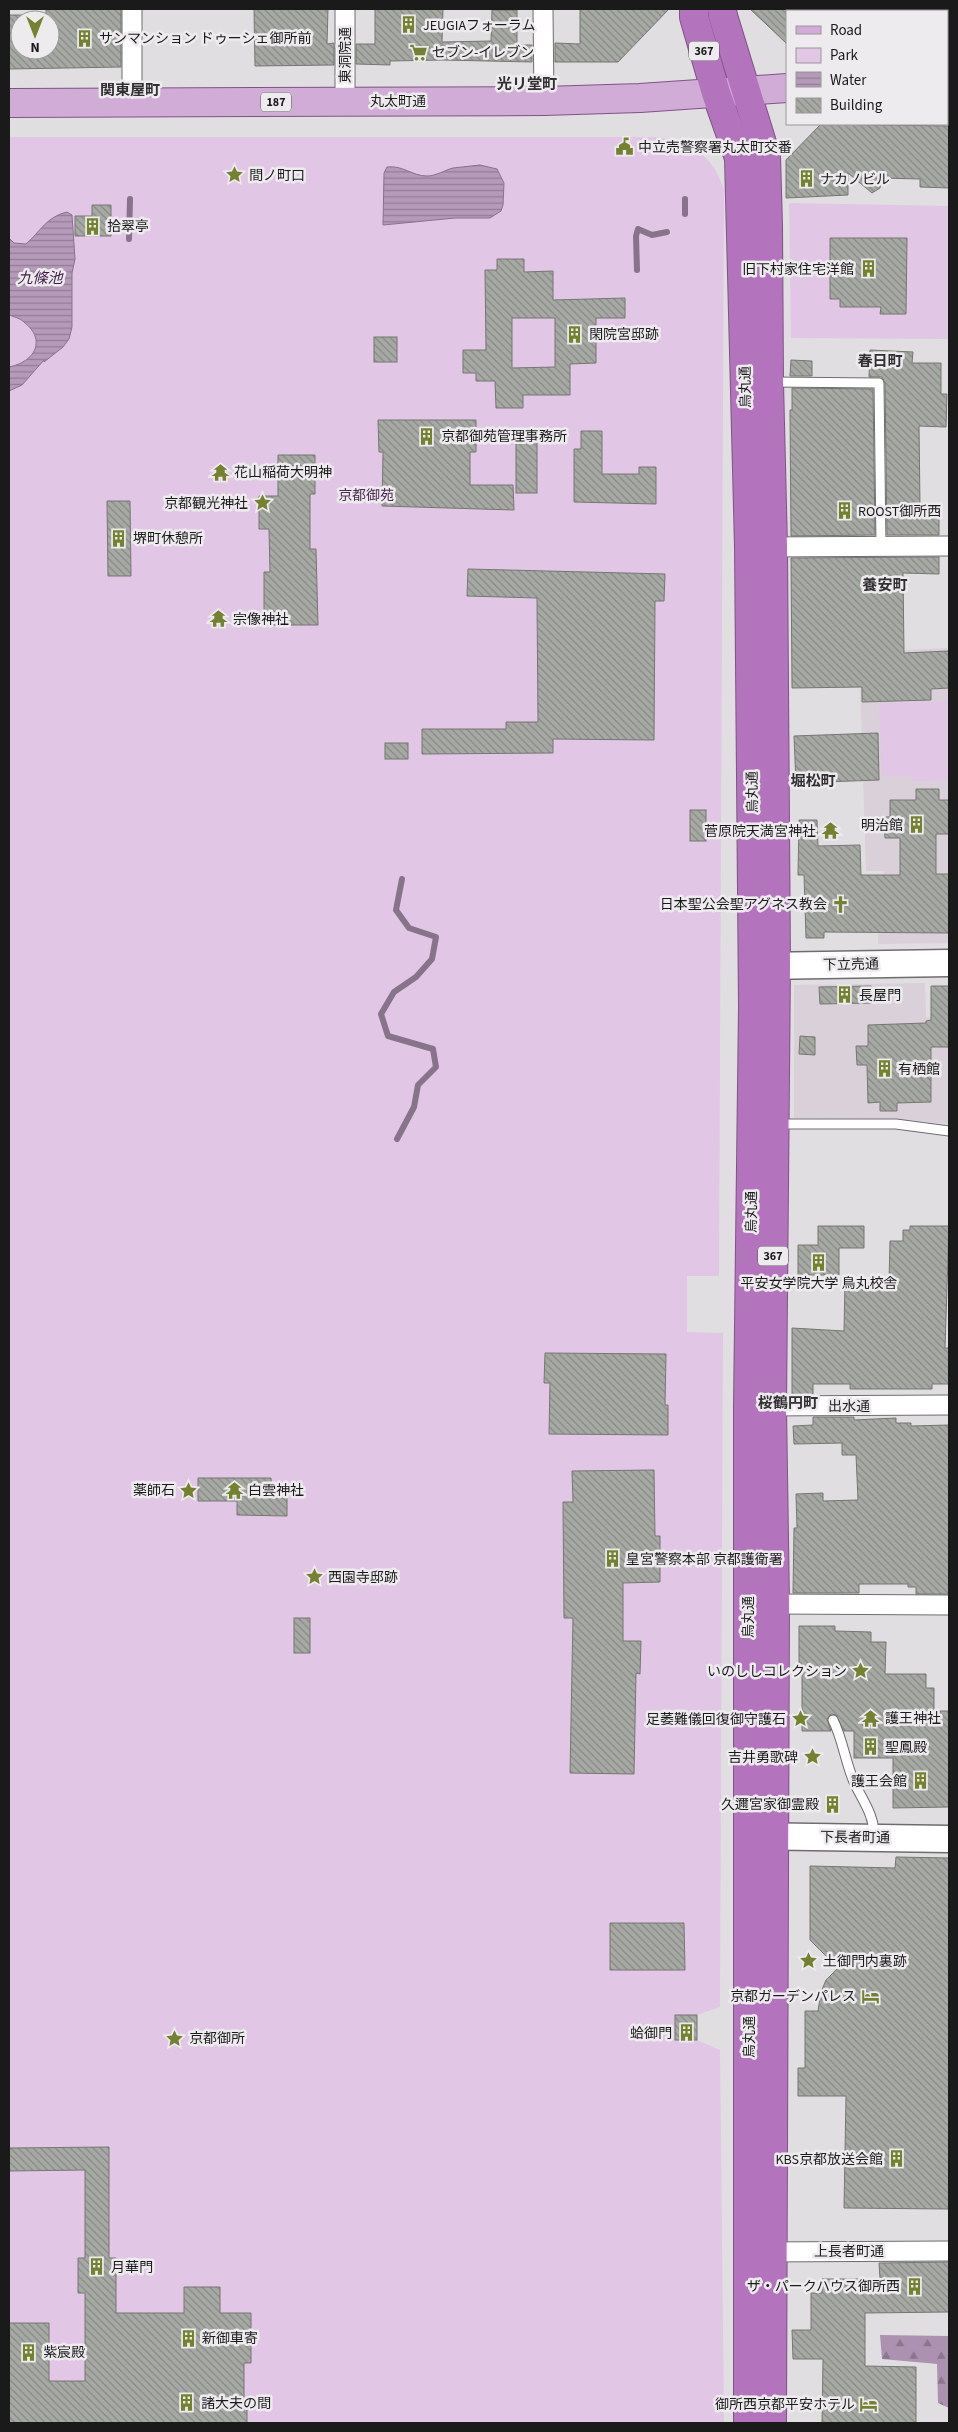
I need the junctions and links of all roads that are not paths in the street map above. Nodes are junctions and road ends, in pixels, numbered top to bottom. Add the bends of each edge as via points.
1 (132, 9) edge
2 (345, 9) edge
3 (543, 9) edge
4 (694, 9) edge
5 (722, 9) edge
6 (786, 88) edge
7 (747, 91) junction
8 (716, 94) junction
9 (544, 100) junction
10 (345, 102) junction
11 (132, 103) junction
12 (9, 104) edge
13 (769, 382) junction
14 (949, 546) edge
15 (761, 547) junction
16 (881, 547) junction
17 (949, 963) edge
18 (764, 966) junction
19 (774, 1124) junction
20 (949, 1131) edge
21 (949, 1405) edge
22 (760, 1406) junction
23 (775, 1604) junction
24 (949, 1605) edge
25 (833, 1720) dead end
26 (761, 1836) junction
27 (874, 1838) junction
28 (949, 1839) edge
29 (949, 2251) edge
30 (761, 2252) junction
31 (748, 2423) edge
32 (772, 2423) edge

1 - 11 street
2 - 10 street, 東洞院通
3 - 9 street
4 - 8 highway, 烏丸通 / 367
5 - 7 highway, 烏丸通 / 367
6 - 7 main road, 丸太町通 / 187
7 - 8 main road, 丸太町通 / 187
7 - 13 highway, 烏丸通 / 367 via 766,156
8 - 9 main road, 丸太町通 / 187
8 - 15 highway, 烏丸通 / 367 via 739,158
9 - 10 main road, 丸太町通 / 187
10 - 11 main road, 丸太町通 / 187
11 - 12 main road, 丸太町通 / 187
13 - 15 highway, 烏丸通 / 367
13 - 16 lane via 879,383
14 - 16 street
15 - 16 street
15 - 18 highway, 烏丸通 / 367
17 - 18 street, 下立売通
18 - 19 highway, 烏丸通 / 367
18 - 22 highway, 烏丸通 / 367
19 - 20 lane via 896,1124
19 - 22 highway, 烏丸通 / 367
21 - 22 street, 出水通
22 - 23 highway, 烏丸通 / 367
22 - 26 highway, 烏丸通 / 367
23 - 24 street
23 - 26 highway, 烏丸通 / 367
25 - 27 lane via 842,1738 854,1782 874,1821
26 - 27 street, 下長者町通
26 - 30 highway, 烏丸通 / 367
27 - 28 street, 下長者町通
29 - 30 street, 上長者町通
30 - 31 highway, 烏丸通 / 367
30 - 32 highway, 烏丸通 / 367

